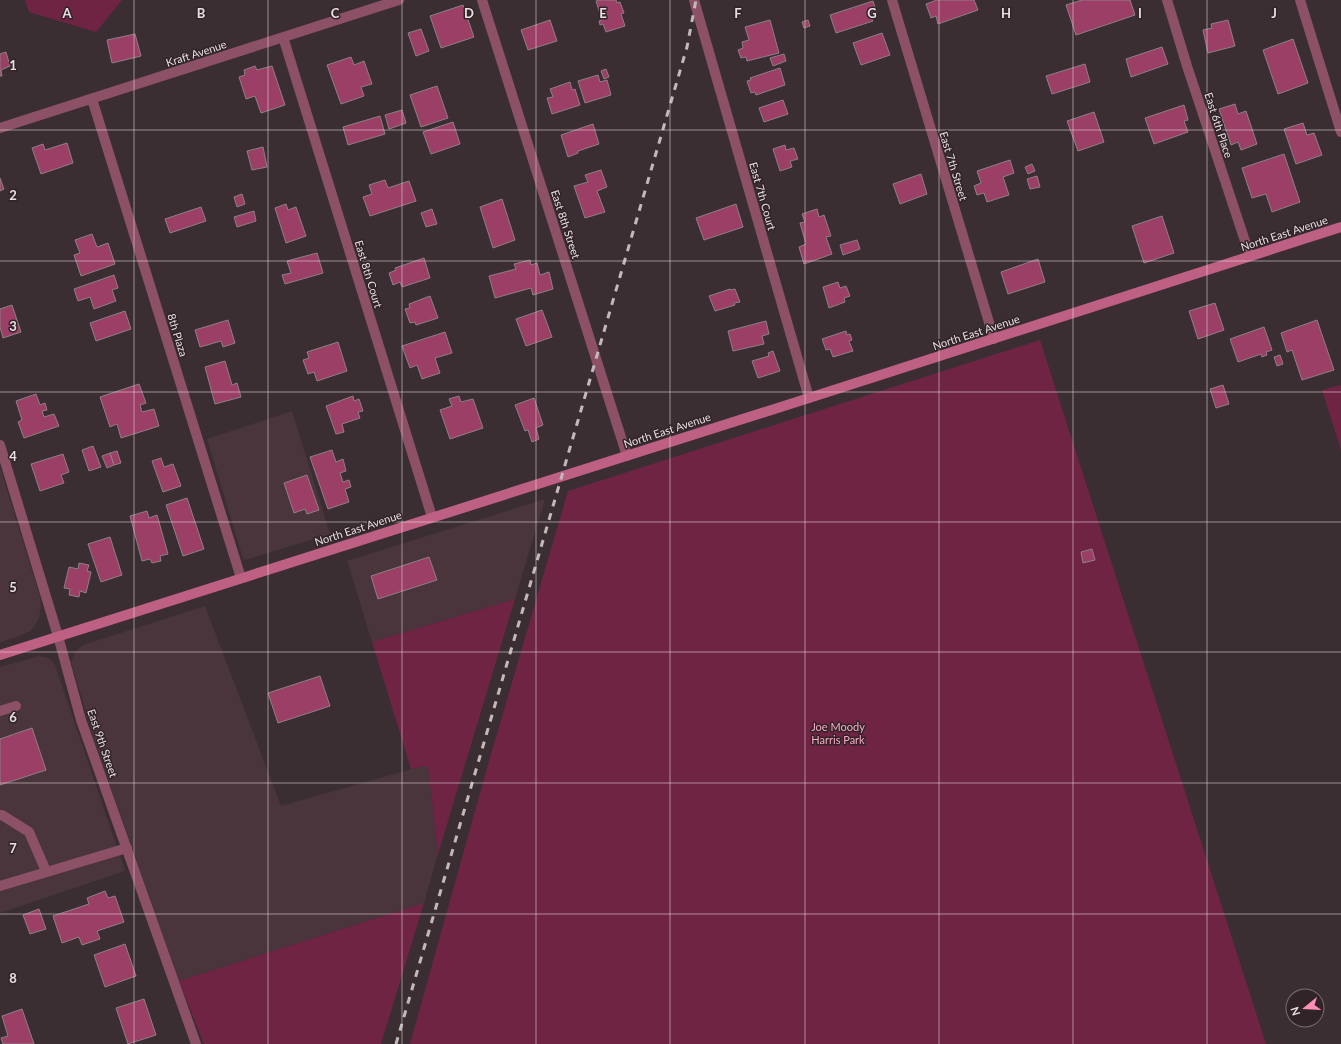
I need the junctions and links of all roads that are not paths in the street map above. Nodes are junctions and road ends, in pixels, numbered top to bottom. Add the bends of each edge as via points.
1 (399, 0) edge
2 (482, 0) edge
3 (694, 0) edge
4 (892, 0) edge
5 (1167, 0) edge
6 (1300, 0) edge
7 (379, 3) edge
8 (283, 37) junction
9 (92, 99) junction
10 (0, 128) edge
11 (1341, 132) edge
12 (1341, 227) edge
13 (1250, 256) junction
14 (994, 339) junction
15 (809, 398) junction
16 (0, 445) edge
17 (627, 456) junction
18 (432, 518) junction
19 (241, 578) junction
20 (58, 636) junction
21 (0, 655) edge
22 (16, 706) dead end
23 (0, 711) edge
24 (0, 815) edge
25 (127, 848) junction
26 (46, 871) junction
27 (0, 886) edge
28 (196, 1044) edge

1 - 7 street, Kraft Avenue
2 - 17 street, East 8th Street
3 - 15 street, East 7th Court
4 - 14 street, East 7th Street
5 - 13 street, East 6th Place
6 - 11 street
7 - 8 street, Kraft Avenue
8 - 9 street, Kraft Avenue
8 - 18 street, East 8th Court
9 - 10 street, Kraft Avenue
9 - 19 street, 8th Plaza
12 - 13 main road, North East Avenue
13 - 14 main road, North East Avenue
14 - 15 main road, North East Avenue
15 - 17 main road, North East Avenue
16 - 20 street, East 9th Street
17 - 18 main road, North East Avenue
18 - 19 main road, North East Avenue
19 - 20 main road, North East Avenue
20 - 21 main road, North East Avenue
20 - 25 street, East 9th Street via 81,720
22 - 23 street
24 - 26 street via 29,832
25 - 26 street
25 - 28 street, East 9th Street
26 - 27 street

